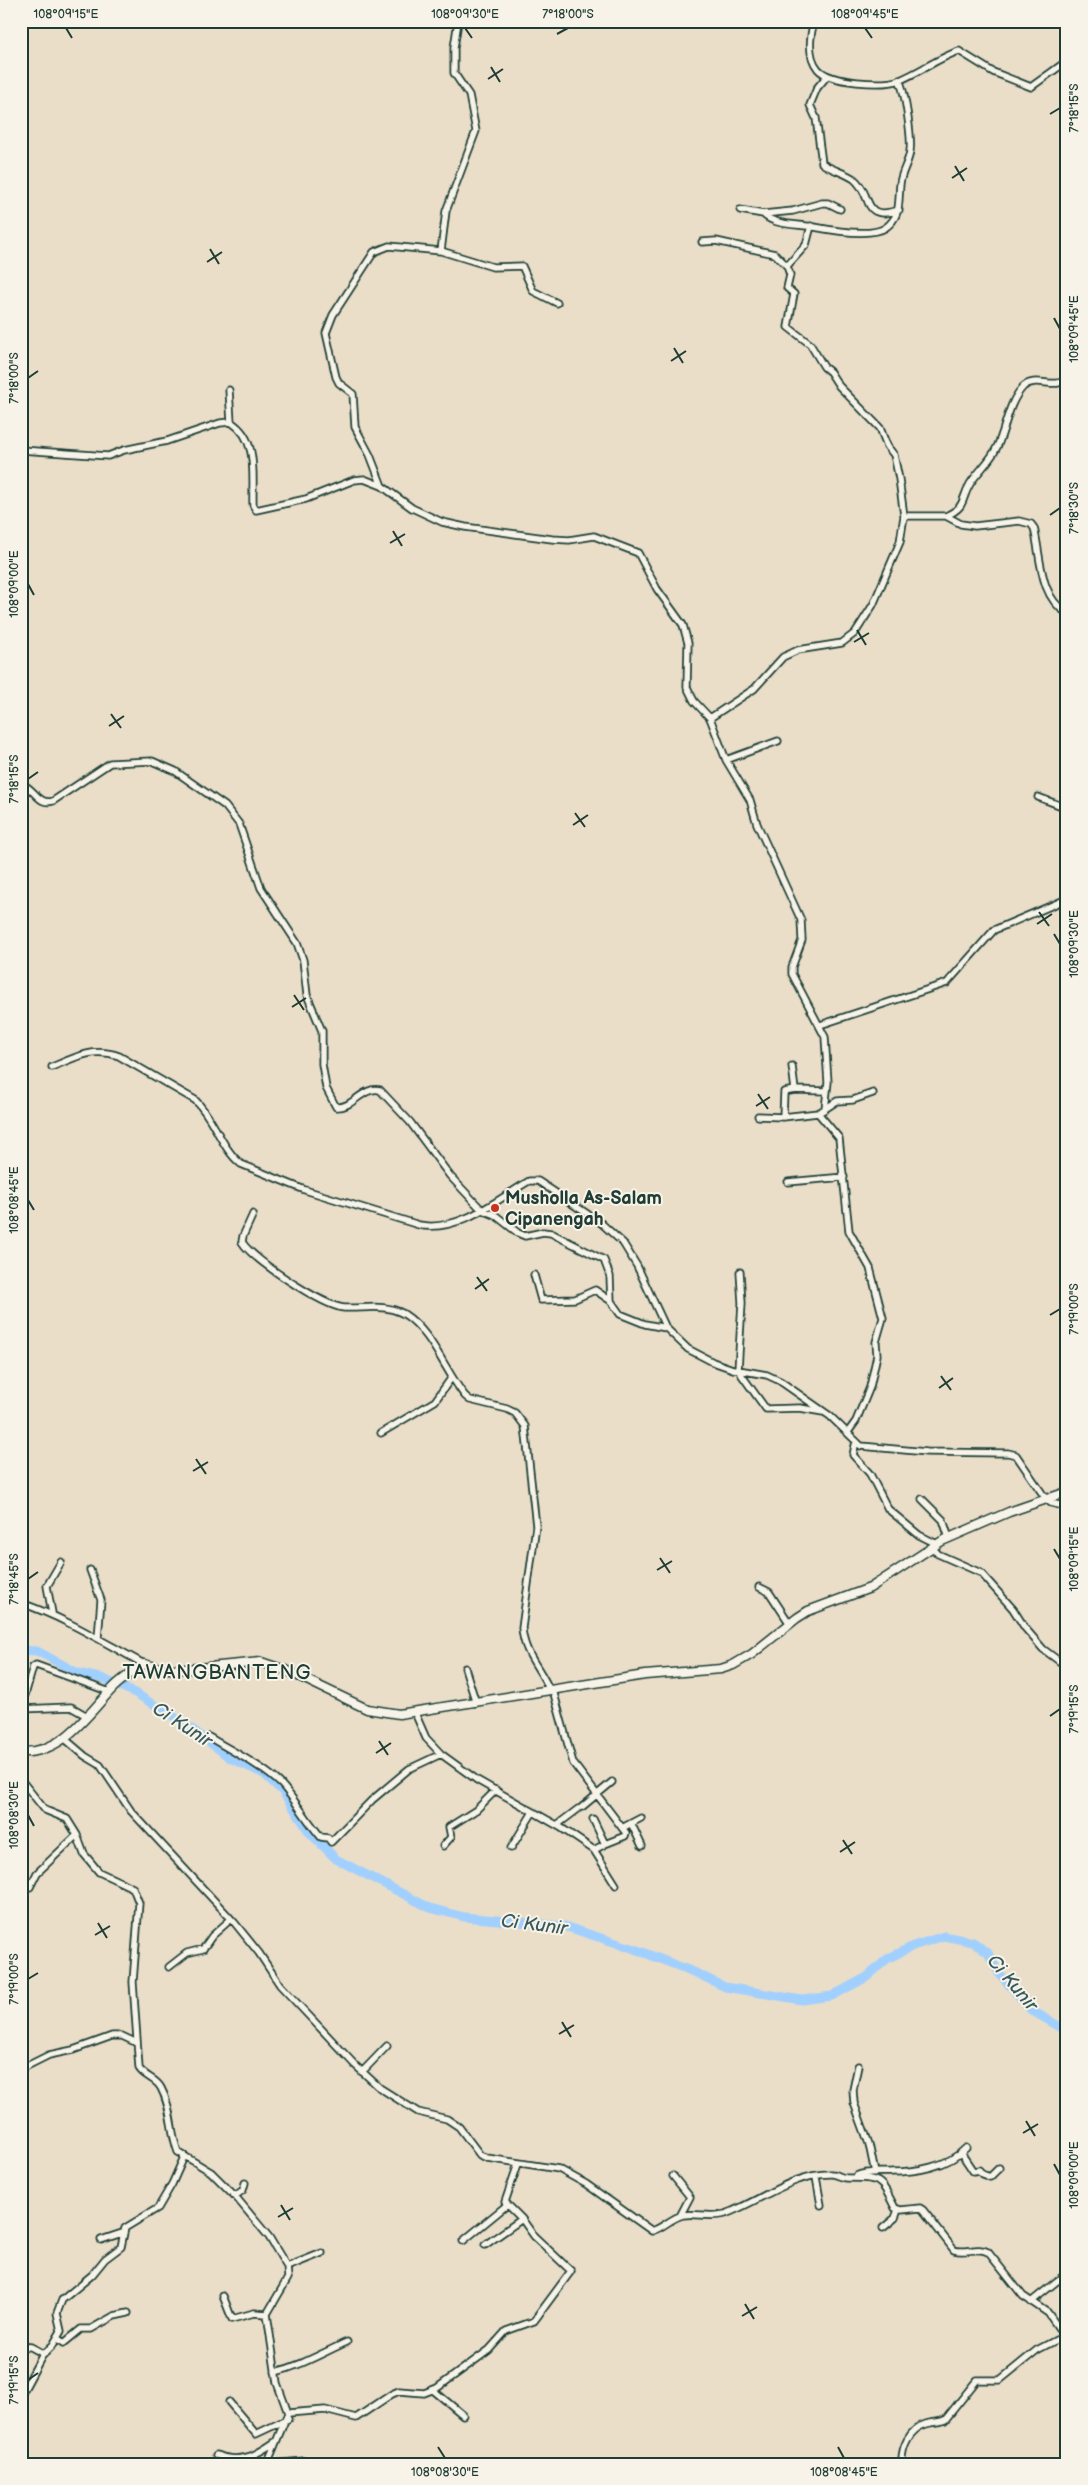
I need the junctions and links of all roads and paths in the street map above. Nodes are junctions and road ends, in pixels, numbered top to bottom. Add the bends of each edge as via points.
1 (458, 21) edge
2 (814, 21) edge
3 (1067, 61) edge
4 (827, 76) junction
5 (899, 80) junction
6 (840, 208) dead end
7 (740, 210) dead end
8 (899, 210) junction
9 (763, 214) junction
10 (811, 226) junction
11 (702, 242) dead end
12 (441, 250) junction
13 (787, 266) junction
14 (557, 303) dead end
15 (1067, 379) edge
16 (229, 390) dead end
17 (231, 422) junction
18 (21, 450) edge
19 (382, 486) junction
20 (904, 516) junction
21 (946, 516) junction
22 (1067, 613) edge
23 (710, 718) junction
24 (778, 741) dead end
25 (726, 760) junction
26 (21, 784) edge
27 (1038, 797) dead end
28 (1067, 808) edge
29 (1067, 900) edge
30 (820, 1025) junction
31 (792, 1066) dead end
32 (52, 1067) dead end
33 (795, 1090) junction
34 (826, 1090) junction
35 (873, 1093) dead end
36 (825, 1109) junction
37 (818, 1113) junction
38 (758, 1116) dead end
39 (782, 1117) junction
40 (844, 1177) junction
41 (788, 1182) dead end
42 (481, 1209) junction
43 (253, 1214) dead end
44 (740, 1272) dead end
45 (534, 1275) dead end
46 (611, 1301) junction
47 (666, 1328) junction
48 (738, 1370) junction
49 (452, 1377) junction
50 (825, 1412) junction
51 (848, 1432) junction
52 (381, 1433) dead end
53 (856, 1441) junction
54 (1067, 1492) edge
55 (1050, 1498) junction
56 (922, 1499) dead end
57 (1067, 1507) edge
58 (949, 1538) junction
59 (934, 1545) junction
60 (61, 1562) dead end
61 (90, 1570) dead end
62 (759, 1587) dead end
63 (21, 1603) edge
64 (52, 1613) junction
65 (790, 1624) junction
66 (98, 1638) junction
67 (144, 1664) junction
68 (1067, 1667) edge
69 (465, 1668) dead end
70 (111, 1690) junction
71 (552, 1690) junction
72 (26, 1695) dead end
73 (476, 1703) junction
74 (21, 1709) edge
75 (415, 1713) junction
76 (88, 1716) junction
77 (64, 1738) junction
78 (209, 1738) dead end
79 (21, 1752) edge
80 (440, 1754) junction
81 (21, 1780) edge
82 (612, 1782) dead end
83 (496, 1790) junction
84 (596, 1795) junction
85 (533, 1812) junction
86 (641, 1818) dead end
87 (593, 1819) dead end
88 (631, 1823) junction
89 (557, 1825) junction
90 (622, 1828) junction
91 (77, 1835) junction
92 (605, 1844) junction
93 (443, 1846) dead end
94 (642, 1846) dead end
95 (510, 1848) dead end
96 (594, 1850) junction
97 (616, 1885) dead end
98 (30, 1887) dead end
99 (231, 1919) junction
100 (169, 1967) dead end
101 (137, 2043) junction
102 (387, 2046) dead end
103 (858, 2066) dead end
104 (21, 2069) edge
105 (362, 2072) junction
106 (966, 2148) dead end
107 (961, 2153) junction
108 (184, 2157) junction
109 (518, 2164) junction
110 (999, 2168) dead end
111 (875, 2172) junction
112 (673, 2176) dead end
113 (856, 2176) junction
114 (816, 2177) junction
115 (246, 2183) dead end
116 (235, 2196) junction
117 (507, 2205) junction
118 (821, 2205) dead end
119 (898, 2210) junction
120 (680, 2216) junction
121 (522, 2219) junction
122 (883, 2228) dead end
123 (122, 2232) junction
124 (101, 2240) dead end
125 (463, 2242) dead end
126 (484, 2245) dead end
127 (322, 2253) dead end
128 (287, 2268) junction
129 (1067, 2273) edge
130 (223, 2296) dead end
131 (1032, 2302) junction
132 (128, 2313) dead end
133 (267, 2314) junction
134 (1065, 2336) edge
135 (57, 2338) junction
136 (347, 2342) dead end
137 (21, 2346) edge
138 (44, 2354) junction
139 (275, 2372) junction
140 (433, 2390) junction
141 (21, 2395) edge
142 (229, 2402) dead end
143 (463, 2415) dead end
144 (288, 2416) junction
145 (276, 2442) junction
146 (216, 2455) dead end
147 (304, 2461) dead end
148 (268, 2464) edge
149 (902, 2464) edge

1 - 12 street via 454,73 469,95 476,131 446,211
2 - 4 street via 811,52 819,70
3 - 5 street via 1034,86 1026,86 993,72 959,51
4 - 5 street via 863,83
4 - 8 street via 814,93 810,108 816,118 822,163 855,180 869,207 876,212
5 - 8 street via 904,90 910,147 900,181
6 - 9 street via 822,203 793,211
7 - 9 street
8 - 10 street via 893,220 879,231 844,231
9 - 10 street via 771,221
10 - 13 street via 806,245
11 - 13 street via 716,241 775,254
12 - 14 street via 494,267 522,266 533,290
12 - 19 street via 389,246 377,250 333,315 326,333 336,377 353,394 355,427
13 - 20 street via 790,275 788,288 794,294 788,327 810,344 839,386 877,424 895,458
15 - 21 street via 1058,384 1032,383 1023,387 990,460 971,482 961,508
16 - 17 street
17 - 18 street via 108,456
17 - 19 street via 250,443 253,505 256,510 306,499 354,480 364,479
19 - 23 street via 412,508 452,524 535,538 570,540 594,536 635,551 683,624 688,643 687,687 694,701
20 - 21 street
20 - 23 street via 900,542 887,575 855,633 842,643 798,650 783,656 754,689
21 - 22 street via 961,524 975,526 1020,521 1031,524 1048,593 1055,605
23 - 25 street
24 - 25 street
25 - 30 street via 750,800 757,824 801,920 802,940 792,974
26 - 42 street via 41,800 49,802 110,763 152,761 176,771 225,806 239,824 261,888 297,943 307,995 321,1025 322,1064 326,1088 334,1105 345,1106 373,1089 380,1090
27 - 28 street
29 - 30 street via 994,930 947,983
30 - 34 street via 825,1037
31 - 33 street
32 - 42 street via 90,1052 109,1052 119,1056 203,1107 241,1164 305,1190 428,1226 460,1219
33 - 34 street
33 - 39 street via 784,1092
34 - 36 street
35 - 36 street via 837,1101
36 - 37 street
37 - 39 street
37 - 40 street via 839,1138
38 - 39 street
40 - 41 street
40 - 51 street via 849,1231 870,1268 883,1318 876,1342 877,1354 870,1388 856,1422
42 - 46 street via 525,1236 551,1233 604,1260 610,1276
42 - 47 street via 528,1181 538,1181 547,1186 601,1223 623,1243
43 - 49 street via 242,1242 256,1257 286,1279 334,1306 386,1307 404,1314 417,1325
44 - 48 street via 742,1302
45 - 46 street via 542,1300 575,1299 595,1290
46 - 47 street via 620,1314 628,1318
47 - 48 street via 688,1349
48 - 50 street via 780,1381
48 - 50 street via 766,1409 800,1408
49 - 52 street via 435,1401
49 - 71 street via 470,1400 507,1409 515,1413 524,1426 536,1526 523,1640 528,1654
50 - 51 street
51 - 53 street
53 - 55 street via 867,1448 1016,1456
53 - 59 street via 853,1455 870,1474 888,1509
54 - 55 street
55 - 57 street via 1058,1506
55 - 58 street
56 - 58 street via 943,1520
58 - 59 street
59 - 65 street via 870,1588 808,1612
59 - 68 street via 938,1554 981,1573 1043,1649
60 - 64 street via 47,1586
61 - 66 street via 101,1600
62 - 65 street via 769,1592
63 - 64 street
64 - 66 street
65 - 71 street via 752,1654 721,1668 645,1675
66 - 67 street
67 - 70 street
67 - 75 street via 164,1669 188,1669 260,1662 288,1671 367,1709
69 - 73 street
70 - 72 street via 36,1664
70 - 76 street
71 - 73 street
71 - 84 street via 570,1757
73 - 75 street
74 - 76 street via 71,1708
75 - 80 street via 426,1738
76 - 77 street
77 - 79 street via 49,1749
77 - 99 street via 100,1765 131,1811
78 - 80 street via 282,1785 315,1830 331,1842 372,1800 409,1769
80 - 83 street
81 - 91 street via 45,1810 64,1816
82 - 84 street
83 - 85 street
83 - 93 street via 476,1810 449,1827 451,1837
84 - 89 street
84 - 90 street
85 - 89 street
85 - 95 street
86 - 88 street
87 - 92 street
88 - 90 street
88 - 94 street
89 - 96 street
90 - 92 street via 625,1836
91 - 98 street via 37,1873
91 - 101 street via 84,1854 99,1872 132,1888 139,1903 133,1982
92 - 96 street
96 - 97 street
99 - 100 street via 203,1949 187,1953
99 - 105 street via 280,1985
101 - 104 street via 122,2036 112,2036 49,2055
101 - 108 street via 139,2068 158,2082 169,2107 175,2144
102 - 105 street
103 - 111 street via 854,2103
105 - 109 street via 408,2107 447,2119 466,2135 480,2155
106 - 107 street
107 - 110 street via 973,2171 979,2170 990,2177
107 - 111 street via 934,2166 900,2172
108 - 116 street via 211,2172
108 - 123 street via 158,2208
109 - 117 street via 505,2198
109 - 120 street via 560,2169 652,2231
111 - 113 street
112 - 120 street via 690,2197
113 - 114 street via 844,2178 834,2174
113 - 119 street via 884,2186
114 - 118 street
114 - 120 street via 786,2184 724,2214
115 - 116 street
116 - 128 street via 269,2237
117 - 121 street
117 - 125 street
119 - 122 street via 895,2218
119 - 131 street via 923,2210 954,2250 983,2249 988,2252 1023,2296
121 - 126 street
121 - 140 street via 534,2236 570,2268 571,2273 534,2320 506,2331 489,2350
123 - 124 street
123 - 135 street via 124,2243 121,2247 62,2300 57,2313 61,2331
127 - 128 street
128 - 133 street via 288,2278
129 - 131 street
130 - 133 street via 232,2319 254,2313
131 - 134 street via 1048,2313
132 - 135 street via 114,2316 90,2330 82,2328 64,2343
133 - 139 street
134 - 149 street via 1037,2350 1000,2380 977,2380 946,2420 914,2431 904,2446
135 - 138 street
136 - 139 street via 303,2364
137 - 138 street
138 - 141 street
139 - 144 street
140 - 143 street
140 - 144 street via 418,2394 399,2391 356,2418 325,2410
142 - 144 street via 256,2434
144 - 145 street
145 - 146 street via 245,2459 233,2460
145 - 148 street
147 - 148 street

